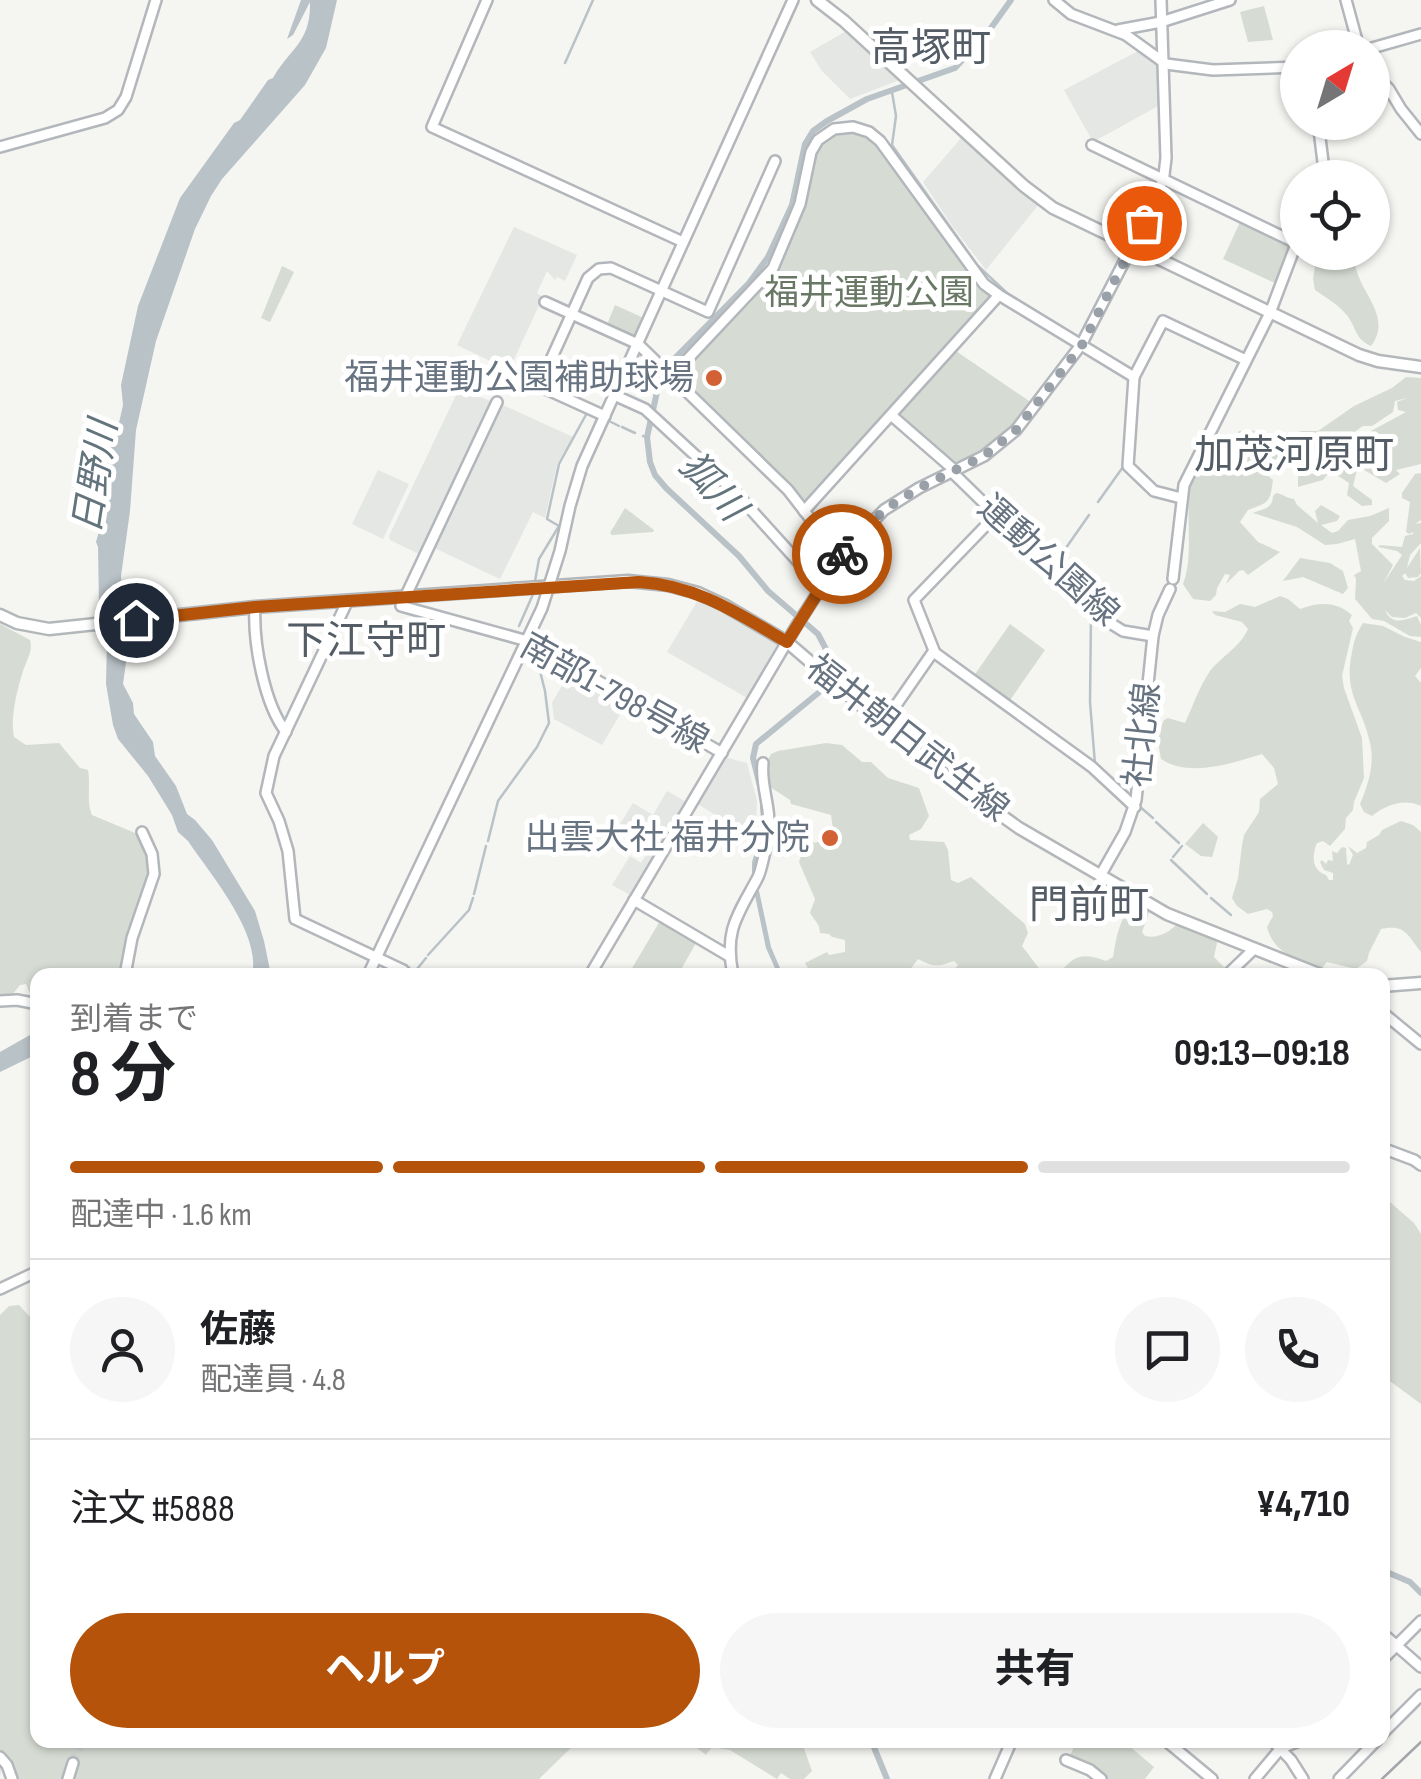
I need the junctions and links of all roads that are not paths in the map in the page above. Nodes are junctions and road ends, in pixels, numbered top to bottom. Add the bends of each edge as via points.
1 (156, 0) edge
2 (486, 0) edge
3 (792, 0) edge
4 (1054, 0) edge
5 (1161, 0) edge
6 (1230, 0) edge
7 (1346, 0) edge
8 (825, 2) edge
9 (1161, 22) junction
10 (1118, 30) junction
11 (1354, 30) edge
12 (1421, 34) edge
13 (1390, 43) edge
14 (1162, 62) junction
15 (1280, 68) edge
16 (1390, 90) edge
17 (1421, 134) edge
18 (1092, 145) dead end
19 (0, 147) edge
20 (775, 162) dead end
21 (1162, 179) junction
22 (1280, 233) edge
23 (683, 242) junction
24 (1132, 246) junction
25 (1286, 270) edge
26 (662, 290) junction
27 (998, 295) junction
28 (545, 302) dead end
29 (1270, 312) junction
30 (572, 313) junction
31 (638, 344) junction
32 (1082, 345) junction
33 (1246, 360) junction
34 (684, 364) junction
35 (1421, 367) edge
36 (670, 375) junction
37 (1134, 377) junction
38 (685, 390) junction
39 (614, 395) junction
40 (497, 402) dead end
41 (605, 416) junction
42 (889, 417) junction
43 (951, 472) junction
44 (1181, 498) junction
45 (804, 511) junction
46 (996, 515) junction
47 (840, 557) junction
48 (550, 586) junction
49 (820, 587) junction
50 (405, 596) junction
51 (348, 600) junction
52 (255, 607) junction
53 (0, 615) edge
54 (1153, 636) junction
55 (528, 641) junction
56 (787, 642) junction
57 (933, 652) junction
58 (883, 724) junction
59 (286, 732) junction
60 (722, 753) junction
61 (763, 763) dead end
62 (1135, 804) junction
63 (142, 832) dead end
64 (1100, 876) junction
65 (634, 900) junction
66 (1254, 949) junction
67 (729, 956) junction
68 (376, 958) junction
69 (126, 968) edge
70 (371, 968) edge
71 (395, 968) edge
72 (595, 968) edge
73 (732, 968) edge
74 (1234, 968) edge
75 (1303, 968) edge
76 (1421, 982) edge
77 (1390, 985) edge
78 (0, 1001) edge
79 (30, 1002) edge
80 (1390, 1019) edge
81 (1421, 1044) edge
82 (1390, 1151) edge
83 (1421, 1165) edge
84 (30, 1277) edge
85 (0, 1289) edge
86 (1421, 1621) edge
87 (1390, 1640) edge
88 (1396, 1646) junction
89 (1390, 1652) edge
90 (1421, 1667) edge
91 (1421, 1695) edge
92 (1390, 1726) edge
93 (1009, 1748) edge
94 (1175, 1748) edge
95 (1281, 1748) joint
96 (1369, 1748) edge
97 (0, 1757) edge
98 (1066, 1760) dead end
99 (73, 1763) tunnel mouth
100 (12, 1779) edge
101 (68, 1779) edge
102 (995, 1779) edge
103 (1101, 1779) edge
104 (1212, 1779) edge
105 (1255, 1779) edge
106 (1304, 1779) edge
107 (1339, 1779) edge

1 - 19 street via 118,110
2 - 23 street via 432,128
3 - 23 street
4 - 10 street via 1083,20
5 - 9 street
6 - 9 street
7 - 11 street
8 - 24 main road via 1036,196
9 - 10 street
9 - 14 street
10 - 14 street
12 - 13 street
14 - 15 street via 1213,70
14 - 21 street
16 - 17 street
18 - 21 street
20 - 26 street via 708,312
21 - 22 street
21 - 24 street
23 - 26 street
24 - 29 main road
24 - 32 street
25 - 29 street, 社北線
26 - 30 street via 604,268 588,278
26 - 31 street
27 - 32 street
27 - 34 street via 976,275 880,141 842,127 812,148 800,204 773,268
27 - 42 street
28 - 30 street
29 - 33 street, 社北線
29 - 35 main road via 1368,358
30 - 31 street
30 - 41 street via 538,386
31 - 36 street
31 - 39 street
32 - 37 street
32 - 43 street via 1004,441
33 - 37 street via 1163,321
33 - 44 street, 社北線
34 - 36 street
34 - 38 street
36 - 38 street
37 - 44 street via 1128,466 1154,491
38 - 45 street
39 - 41 street
39 - 49 street via 652,416 736,493
40 - 50 street
41 - 48 street via 576,484
42 - 43 street, 運動公園線
42 - 45 street
43 - 46 street, 運動公園線
43 - 47 street via 884,510
44 - 54 street, 社北線 via 1171,584
45 - 47 street
46 - 54 street, 運動公園線 via 1102,618 1122,631
46 - 57 street via 914,600
47 - 49 street
48 - 50 main road, 福井朝日武生線
48 - 55 street
48 - 56 main road, 福井朝日武生線 via 668,584 718,602
49 - 56 street
50 - 51 main road, 福井朝日武生線
50 - 55 street, 南部1-798号線 via 402,608
51 - 52 main road, 福井朝日武生線
51 - 59 street
52 - 53 main road, 福井朝日武生線 via 49,629
52 - 59 street via 264,687
54 - 62 street, 社北線
55 - 60 street, 南部1-798号線
55 - 68 street
56 - 58 main road, 福井朝日武生線
56 - 60 street
57 - 58 street
57 - 62 street
58 - 64 main road, 福井朝日武生線 via 1016,826
59 - 68 street via 266,794 288,851 295,919
60 - 65 street
61 - 67 street via 770,822 755,882 732,926
62 - 64 street, 社北線
63 - 69 street via 154,874
64 - 66 main road, 福井朝日武生線 via 1167,914
65 - 67 street
65 - 72 street
66 - 74 street
66 - 75 main road, 福井朝日武生線
67 - 73 street
68 - 70 street
68 - 71 street
76 - 77 main road
78 - 79 street
80 - 81 street
82 - 83 street
84 - 85 street
86 - 88 street
87 - 88 street
88 - 89 street
88 - 90 street
91 - 92 street
93 - 102 street
94 - 104 street
95 - 105 street
95 - 106 street
96 - 107 street
97 - 100 street
98 - 103 street
99 - 101 street

